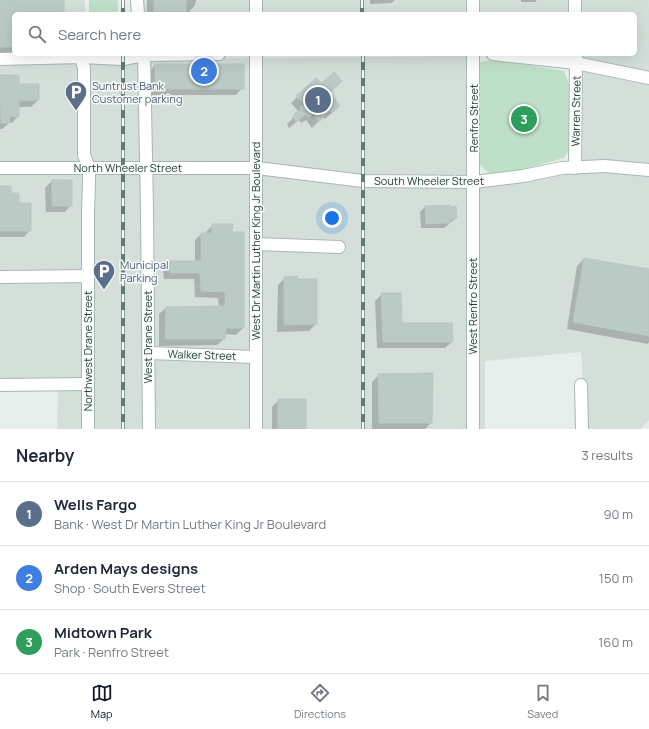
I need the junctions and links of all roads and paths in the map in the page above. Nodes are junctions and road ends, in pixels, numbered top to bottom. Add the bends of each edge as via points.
1 (137, 0) edge
2 (256, 0) edge
3 (473, 0) edge
4 (575, 0) edge
5 (138, 12) edge
6 (256, 12) edge
7 (473, 12) edge
8 (576, 12) edge
9 (136, 56) edge
10 (144, 56) edge
11 (256, 56) edge
12 (473, 56) edge
13 (534, 56) edge
14 (81, 58) junction
15 (576, 58) edge
16 (0, 59) edge
17 (649, 78) edge
18 (0, 168) edge
19 (89, 168) junction
20 (146, 168) junction
21 (256, 168) junction
22 (575, 168) junction
23 (649, 170) edge
24 (474, 182) junction
25 (256, 244) junction
26 (339, 247) dead end
27 (88, 276) junction
28 (0, 277) edge
29 (148, 353) junction
30 (255, 357) junction
31 (0, 384) edge
32 (88, 384) junction
33 (581, 385) dead end
34 (88, 429) edge
35 (149, 429) edge
36 (256, 429) edge
37 (472, 429) edge
38 (582, 429) edge

1 - 5 street
2 - 6 street
3 - 7 street
4 - 8 street
9 - 14 street via 123,59
10 - 20 street, West Drane Street
11 - 21 street, West Dr Martin Luther King Jr Boulevard
12 - 24 street, Renfro Street
13 - 15 street
14 - 16 street
14 - 19 street, Northwest Drane Street via 84,68 84,155
15 - 17 street
15 - 22 street, Warren Street
18 - 19 street, North Wheeler Street
19 - 20 street, North Wheeler Street
19 - 27 street, Northwest Drane Street
20 - 21 street, North Wheeler Street
20 - 29 street, West Drane Street
21 - 24 street, South Wheeler Street via 363,181
21 - 25 street, West Dr Martin Luther King Jr Boulevard
22 - 23 street, South Wheeler Street via 606,166
22 - 24 street, South Wheeler Street
24 - 37 street, West Renfro Street
25 - 26 street
25 - 30 street, West Dr Martin Luther King Jr Boulevard
27 - 28 street
27 - 32 street, Northwest Drane Street
29 - 30 street, Walker Street
29 - 35 street, West Drane Street
30 - 36 street, West Dr Martin Luther King Jr Boulevard
31 - 32 street
32 - 34 street, Northwest Drane Street
33 - 38 street

